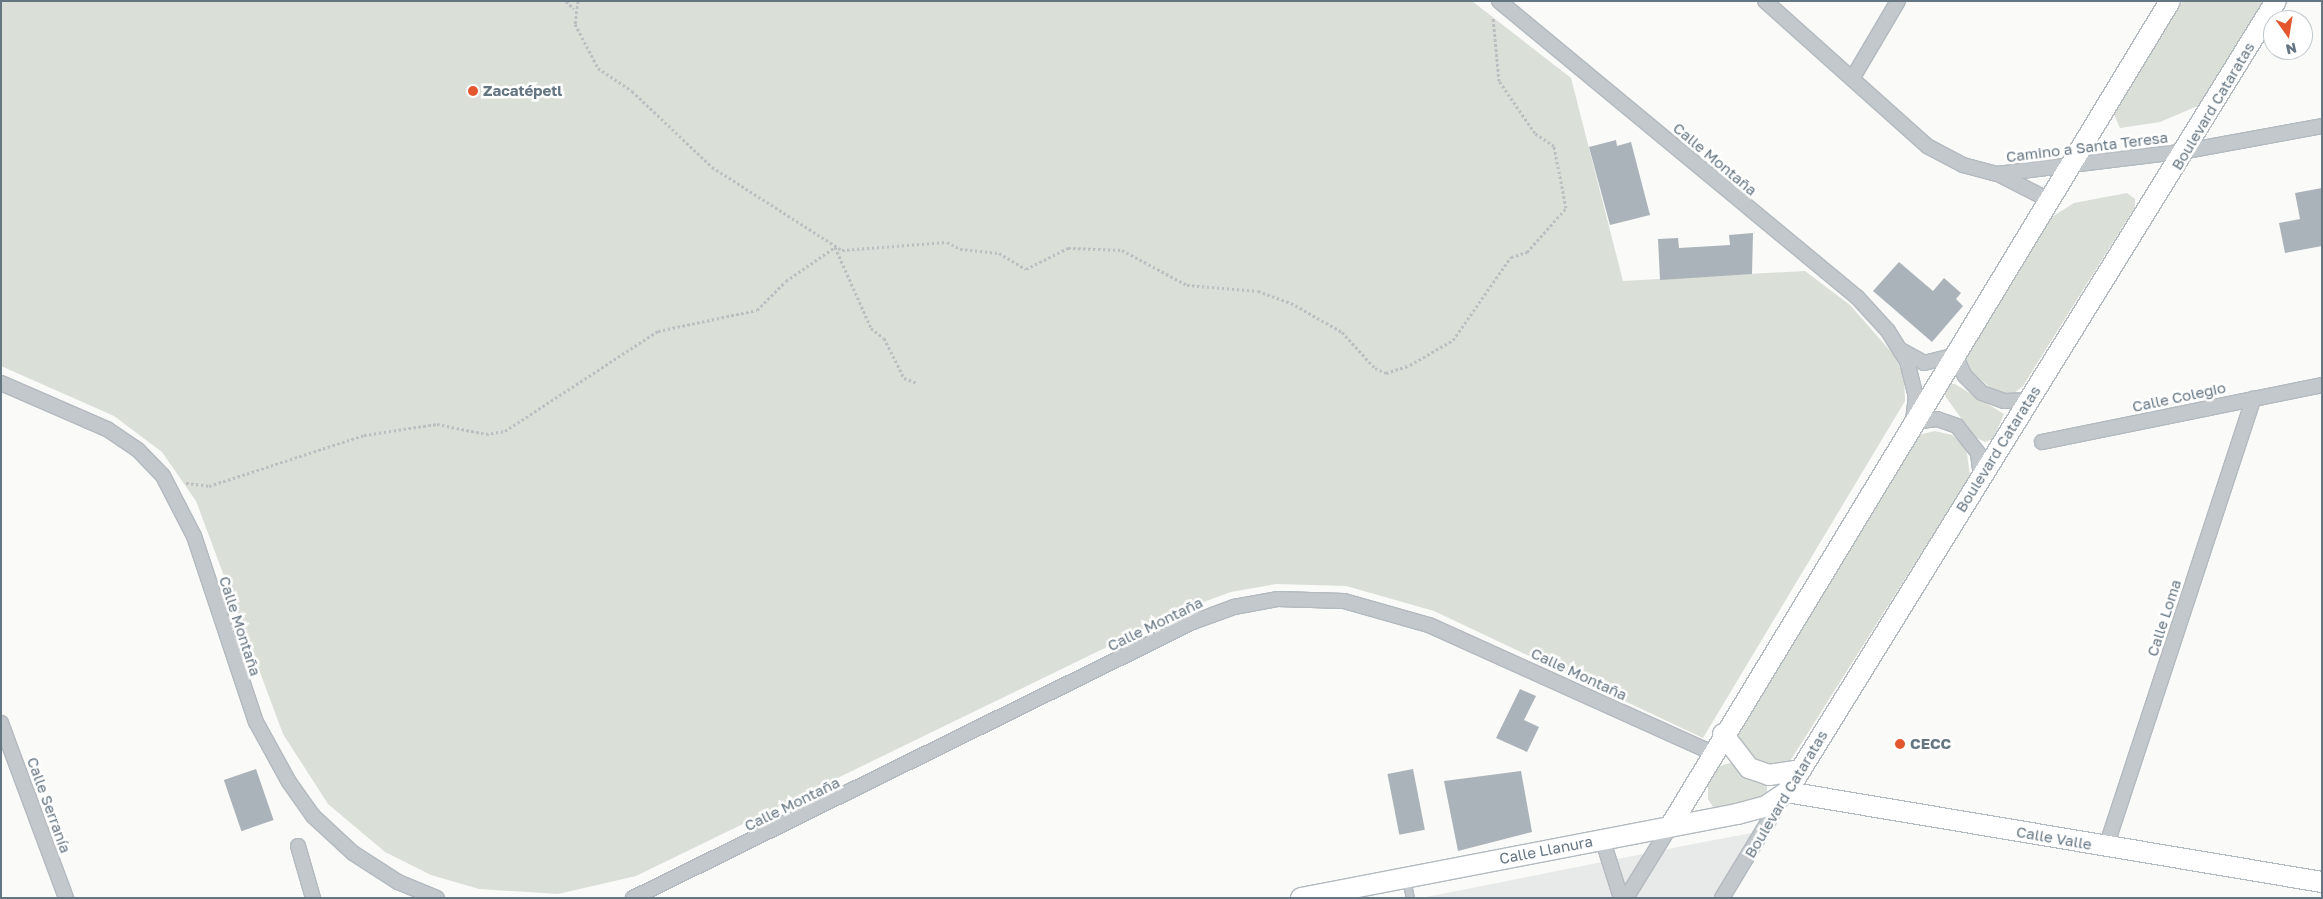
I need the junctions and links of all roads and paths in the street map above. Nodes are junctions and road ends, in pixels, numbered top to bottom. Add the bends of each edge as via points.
1 (566, 1) edge
2 (578, 1) edge
3 (1499, 1) edge
4 (1765, 1) edge
5 (1898, 1) edge
6 (2170, 1) edge
7 (2276, 1) edge
8 (574, 9) junction
9 (1493, 18) dead end
10 (1852, 79) junction
11 (2322, 126) edge
12 (2186, 150) junction
13 (2070, 165) junction
14 (1997, 174) junction
15 (2049, 200) junction
16 (836, 247) junction
17 (1901, 350) junction
18 (1955, 354) junction
19 (1, 383) edge
20 (917, 383) dead end
21 (2322, 385) edge
22 (2252, 399) junction
23 (2028, 400) junction
24 (1913, 422) junction
25 (2042, 442) dead end
26 (1981, 476) junction
27 (186, 483) dead end
28 (1, 723) edge
29 (1723, 734) junction
30 (1712, 753) junction
31 (1799, 770) junction
32 (1787, 792) junction
33 (1670, 825) junction
34 (1602, 838) junction
35 (298, 846) dead end
36 (2106, 847) junction
37 (1406, 878) junction
38 (2322, 882) edge
39 (66, 898) edge
40 (313, 898) edge
41 (437, 898) edge
42 (633, 898) edge
43 (1300, 898) edge
44 (1410, 898) edge
45 (1620, 898) edge
46 (1626, 898) edge
47 (1722, 898) edge

1 - 8 path
2 - 8 path
3 - 17 street, Calle Montaña via 1857,297
4 - 10 street, Camino a Santa Teresa
5 - 10 street
6 - 13 street
7 - 12 street, Boulevard Cataratas
8 - 16 path via 575,24 598,68 632,91 712,167
9 - 16 path via 1498,81 1534,134 1554,146 1566,208 1528,252 1511,257 1453,340 1392,372 1375,368 1342,332 1291,303 1258,291 1187,285 1122,250 1068,248 1026,269 999,253 960,249 947,242 856,252
10 - 14 street, Camino a Santa Teresa via 1927,146 1963,165
11 - 12 street, Camino a Santa Teresa
12 - 13 street, Camino a Santa Teresa
12 - 23 street, Boulevard Cataratas
13 - 14 street, Camino a Santa Teresa
13 - 15 street
14 - 15 street
15 - 18 street
16 - 20 path via 871,328 884,338 904,378
16 - 27 path via 786,281 757,310 658,331 505,431 486,434 437,424 364,435 209,486
17 - 18 street, Calle Montaña via 1924,363
17 - 24 street, Calle Montaña via 1914,384
18 - 23 street via 1965,376 1982,393 2004,401
18 - 24 street
19 - 41 street, Calle Montaña via 107,430 138,450 163,476 194,536 256,722 285,776 313,816 353,853 398,882
21 - 22 street, Calle Colegio
22 - 25 street, Calle Colegio
22 - 36 street, Calle Loma
23 - 26 street, Boulevard Cataratas
24 - 26 street via 1937,419 1957,426 1978,453
24 - 29 street
26 - 31 street, Boulevard Cataratas
28 - 39 street, Calle Serranía
29 - 30 street
29 - 31 street via 1749,768 1769,775
30 - 33 street
30 - 42 street, Calle Montaña via 1429,625 1344,601 1278,599 1234,607 1193,622
31 - 32 street, Boulevard Cataratas
32 - 33 street, Calle Llanura via 1766,806
32 - 36 street, Calle Valle
32 - 47 street, Boulevard Cataratas
33 - 34 street, Calle Llanura
33 - 46 street
34 - 37 street, Calle Llanura
34 - 45 street
35 - 40 street
36 - 38 street, Calle Valle
37 - 43 street, Calle Llanura
37 - 44 lane

